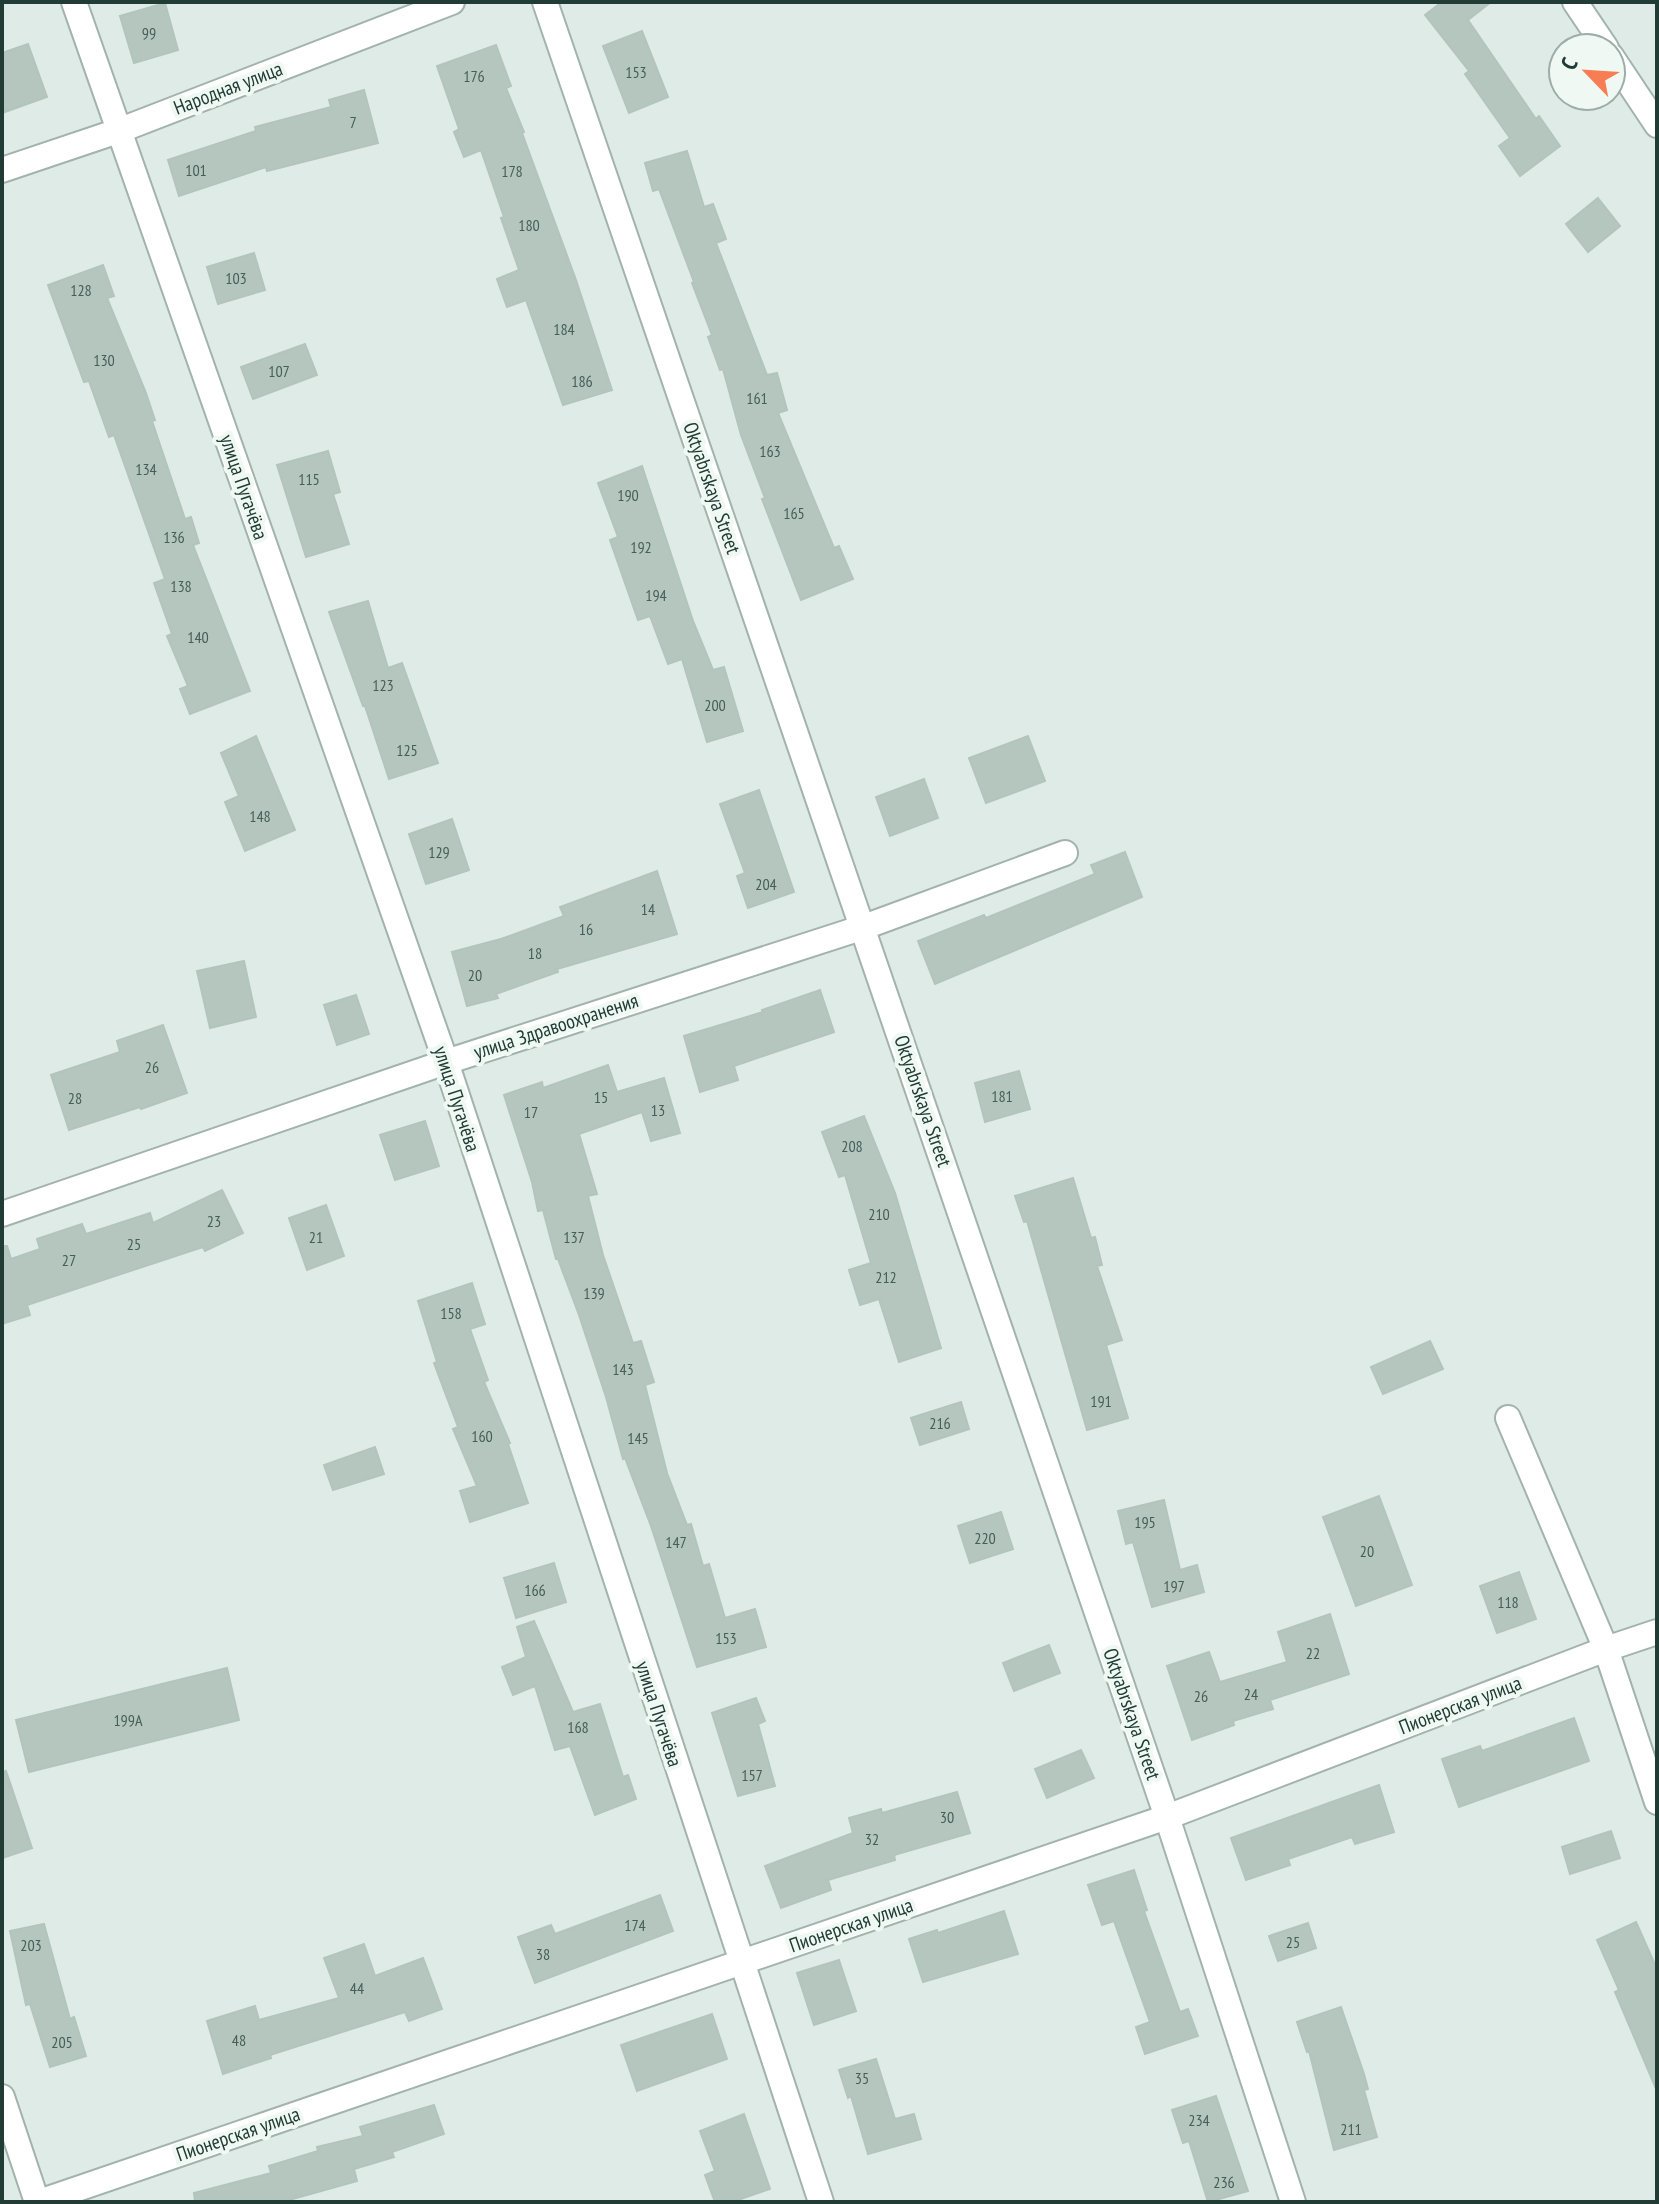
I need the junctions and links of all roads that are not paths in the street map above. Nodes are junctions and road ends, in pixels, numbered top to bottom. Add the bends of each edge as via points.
1 (74, 2) edge
2 (452, 2) edge
3 (545, 2) edge
4 (1575, 2) edge
5 (1595, 32) edge
6 (1627, 80) edge
7 (1657, 125) edge
8 (118, 131) junction
9 (2, 170) edge
10 (1065, 853) dead end
11 (864, 927) junction
12 (446, 1062) junction
13 (2, 1214) edge
14 (1508, 1418) dead end
15 (1657, 1632) edge
16 (1606, 1649) junction
17 (1657, 1802) edge
18 (1167, 1817) junction
19 (741, 1963) junction
20 (2, 2097) edge
21 (38, 2202) edge
22 (821, 2202) edge
23 (1293, 2202) edge

1 - 8 street, улица Пугачёва
2 - 8 street, Народная улица
3 - 11 street, Oktyabrskaya Street
4 - 5 street
6 - 7 street
8 - 9 street, Народная улица
8 - 12 street, улица Пугачёва
10 - 11 street, улица Здравоохранения
11 - 12 street, улица Здравоохранения
11 - 18 street, Oktyabrskaya Street
12 - 13 street, улица Здравоохранения
12 - 19 street, улица Пугачёва
14 - 16 street
15 - 16 street, Пионерская улица
16 - 17 street
16 - 18 street, Пионерская улица
18 - 19 street, Пионерская улица
18 - 23 street, Oktyabrskaya Street
19 - 21 street, Пионерская улица
19 - 22 street, улица Пугачёва
20 - 21 street

